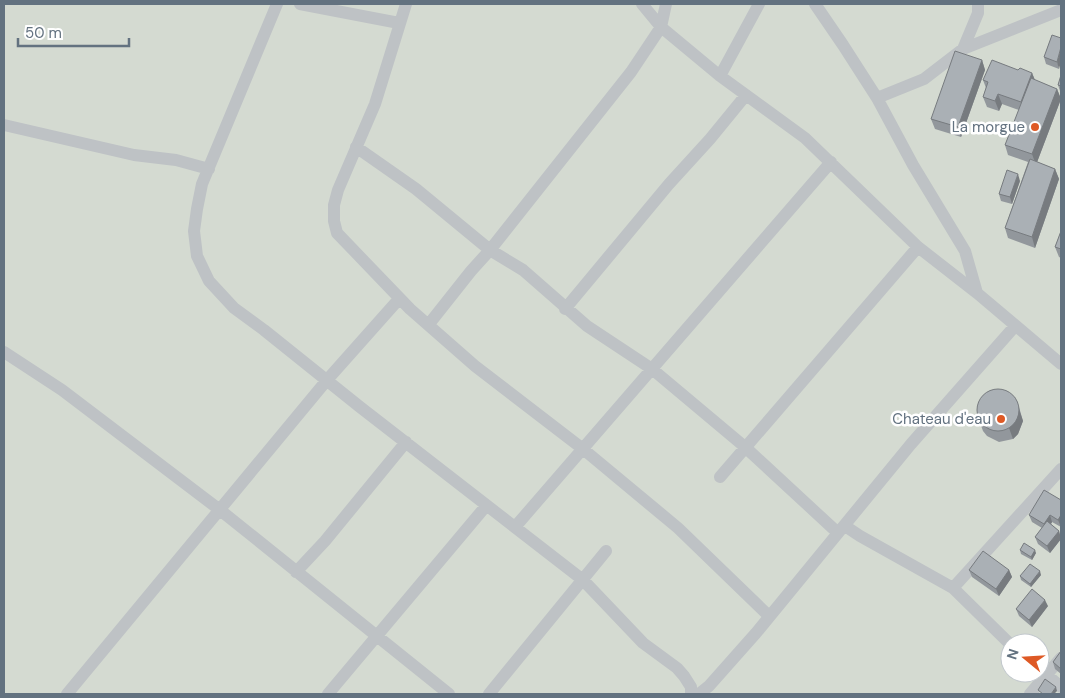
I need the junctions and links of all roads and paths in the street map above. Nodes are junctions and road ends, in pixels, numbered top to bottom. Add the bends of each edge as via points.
1 (277, 4) edge
2 (300, 4) edge
3 (406, 4) edge
4 (642, 4) edge
5 (666, 4) edge
6 (759, 4) edge
7 (814, 4) edge
8 (978, 4) edge
9 (1061, 10) edge
10 (399, 24) junction
11 (661, 27) junction
12 (963, 49) junction
13 (720, 76) junction
14 (746, 95) junction
15 (877, 98) junction
16 (4, 125) edge
17 (356, 147) junction
18 (831, 162) junction
19 (209, 169) junction
20 (918, 247) junction
21 (490, 250) junction
22 (977, 293) junction
23 (399, 299) junction
24 (565, 309) junction
25 (429, 324) junction
26 (1015, 326) junction
27 (4, 352) edge
28 (1061, 364) edge
29 (652, 369) junction
30 (327, 380) junction
31 (406, 442) junction
32 (745, 447) junction
33 (584, 449) junction
34 (1061, 469) edge
35 (720, 477) dead end
36 (486, 506) junction
37 (220, 510) junction
38 (515, 527) junction
39 (841, 529) junction
40 (606, 551) dead end
41 (296, 572) junction
42 (583, 580) junction
43 (953, 588) junction
44 (769, 616) junction
45 (1000, 634) edge
46 (376, 637) junction
47 (1061, 658) edge
48 (1050, 667) edge
49 (1050, 678) edge
50 (1036, 683) edge
51 (1061, 687) edge
52 (72, 693) edge
53 (692, 693) edge
54 (328, 694) edge
55 (449, 694) edge
56 (489, 694) edge
57 (1030, 694) edge

1 - 19 street
2 - 10 street
3 - 10 street
4 - 11 street
5 - 11 street
6 - 13 street
7 - 15 street
8 - 12 street via 978,13
9 - 12 street
10 - 17 street via 376,104
11 - 13 street
11 - 21 street via 630,72
12 - 15 street via 924,79
13 - 14 street
14 - 18 street via 805,138
14 - 24 street
15 - 22 street via 965,250
16 - 19 street via 134,156 176,160
17 - 21 street via 416,189
17 - 23 street via 334,205 337,233
18 - 20 street
18 - 29 street
19 - 30 street via 202,184 194,231 197,256 209,280 234,308
20 - 22 street
20 - 32 street
21 - 24 street via 523,270
21 - 25 street
22 - 26 street
23 - 25 street
23 - 30 street
24 - 29 street
25 - 33 street via 475,366
26 - 28 street
26 - 39 street
27 - 37 street via 62,390
29 - 32 street
29 - 33 street
30 - 31 street
30 - 37 street
31 - 36 street
31 - 41 street
32 - 35 street
32 - 39 street
33 - 38 street
33 - 44 street via 678,528
34 - 43 street
36 - 38 street
36 - 46 street
37 - 41 street
37 - 52 street
38 - 42 street
39 - 43 street via 860,536
39 - 44 street
40 - 42 street
41 - 46 street
42 - 53 street via 643,643 684,676
42 - 56 street
43 - 45 street
44 - 53 street via 709,686
46 - 54 street
46 - 55 street
47 - 48 street
49 - 51 street
50 - 57 street

